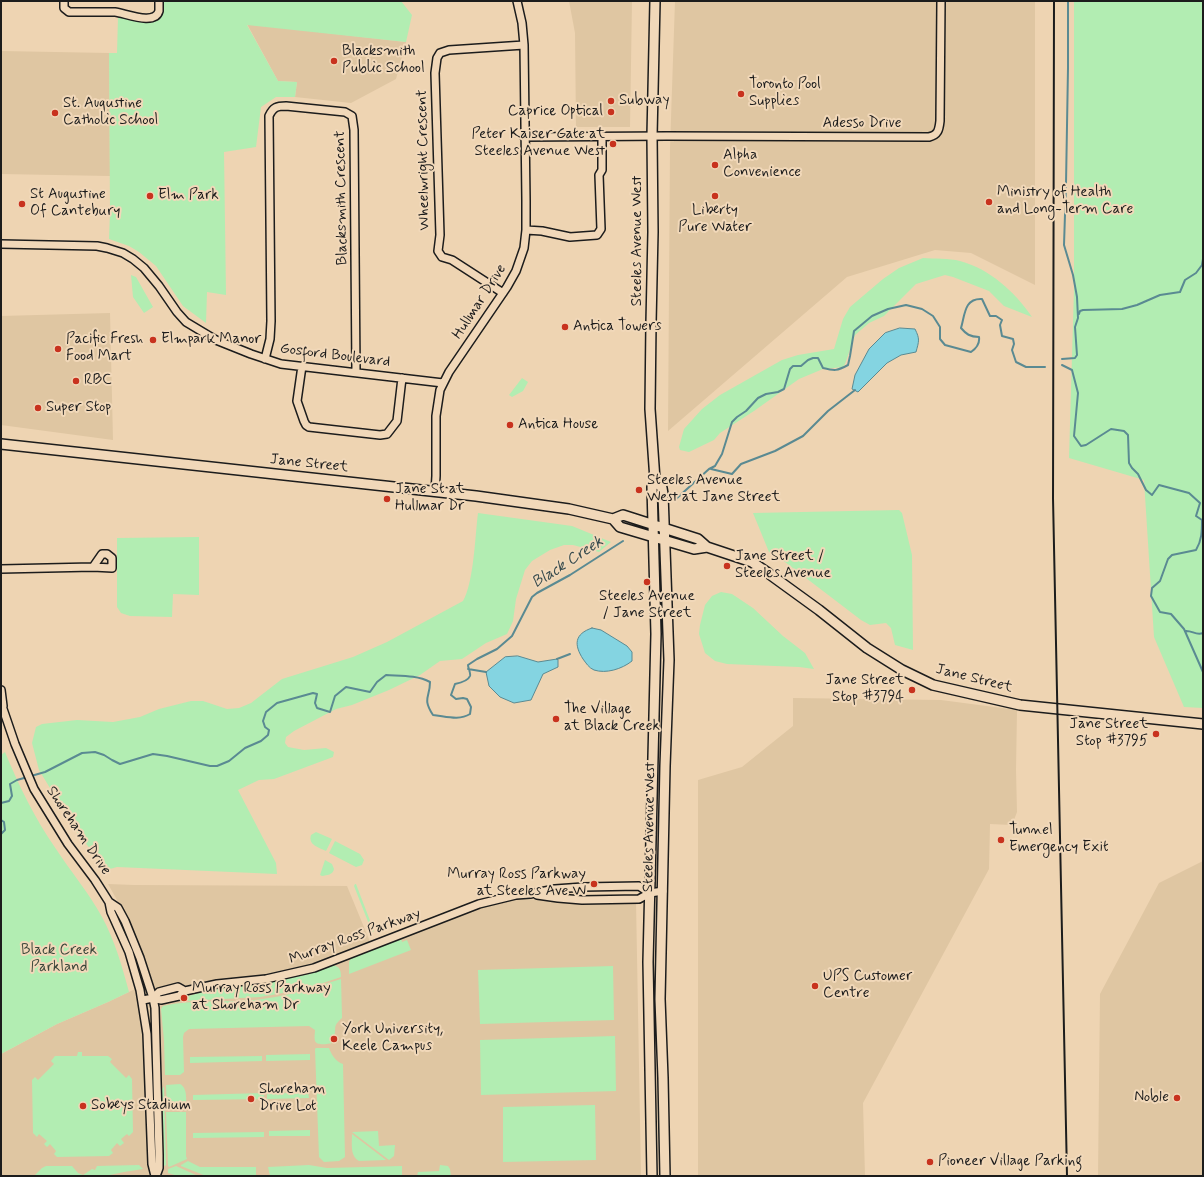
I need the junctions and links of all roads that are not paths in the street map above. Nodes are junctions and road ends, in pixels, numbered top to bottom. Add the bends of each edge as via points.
1 (64, 1) edge
2 (159, 1) edge
3 (517, 1) edge
4 (655, 1) edge
5 (941, 1) edge
6 (524, 45) junction
7 (602, 136) junction
8 (652, 136) junction
9 (524, 137) junction
10 (526, 230) junction
11 (1, 244) edge
12 (503, 293) junction
13 (265, 359) junction
14 (302, 366) junction
15 (356, 372) junction
16 (402, 378) junction
17 (443, 383) junction
18 (1, 444) edge
19 (656, 480) junction
20 (435, 492) junction
21 (613, 519) junction
22 (653, 525) junction
23 (664, 528) junction
24 (653, 537) junction
25 (665, 540) junction
26 (707, 547) junction
27 (93, 567) dead end
28 (1, 569) edge
29 (1, 690) edge
30 (2, 704) edge
31 (1203, 724) edge
32 (652, 766) junction
33 (665, 766) junction
34 (663, 891) junction
35 (650, 893) junction
36 (530, 894) junction
37 (109, 902) junction
38 (153, 998) junction
39 (143, 1000) junction
40 (156, 1176) edge
41 (652, 1176) edge
42 (665, 1176) edge

1 - 2 street via 64,8 69,12 115,12 145,19 157,14
3 - 6 street, Hullmar Drive
4 - 8 main road, Steeles Avenue West
5 - 8 street, Adesso Drive via 940,121 934,136
6 - 9 street, Hullmar Drive
6 - 12 street, Wheelwright Crescent via 449,50 440,53 436,69 440,235 438,251 442,256
7 - 8 street
7 - 9 street
7 - 10 street via 602,170 599,175 601,229 597,235 570,237
8 - 19 main road, Steeles Avenue West via 650,408
9 - 10 street, Hullmar Drive
10 - 12 street, Hullmar Drive via 524,248 516,271
11 - 13 street, Gosford Boulevard via 97,246 123,253 148,271 172,307 186,322 216,340
12 - 17 street, Hullmar Drive
13 - 14 street, Gosford Boulevard
13 - 15 street, Blacksmith Crescent via 271,320 269,116 272,109 277,106 345,112 352,116 354,130
14 - 15 street, Gosford Boulevard
14 - 16 street via 298,401 304,421 309,427 331,430 387,434 397,421
15 - 16 street, Gosford Boulevard
16 - 17 street, Gosford Boulevard
17 - 20 street, Hullmar Drive via 436,416
18 - 20 main road, Jane Street
19 - 22 main road, Steeles Avenue West via 652,487
19 - 23 main road, Steeles Avenue West via 663,494
20 - 21 main road, Jane Street via 545,505
21 - 22 main road, Jane Street via 623,515
21 - 24 main road, Jane Street via 620,527
22 - 23 main road, Jane Street
22 - 24 main road, Steeles Avenue West
23 - 25 main road, Steeles Avenue West
23 - 26 main road, Jane Street via 698,539
24 - 25 main road, Jane Street
24 - 32 main road, Steeles Avenue West via 656,634
25 - 26 main road, Jane Street via 694,549
25 - 33 main road, Steeles Avenue West via 669,660
26 - 31 main road, Jane Street via 752,562 867,648 902,670 933,685 1020,704
27 - 28 street
29 - 30 street, Shoreham Drive
30 - 37 street, Shoreham Drive via 34,789 68,844
32 - 33 main road
32 - 35 main road, Steeles Avenue West
33 - 34 main road, Steeles Avenue West
34 - 35 street, Murray Ross Parkway
34 - 42 main road, Steeles Avenue West via 660,999
35 - 36 street, Murray Ross Parkway via 639,899 582,900
35 - 36 street, Murray Ross Parkway via 639,886 555,889
35 - 41 main road, Steeles Avenue West via 648,962
36 - 38 street, Murray Ross Parkway via 479,904 314,968 266,979 185,990 179,996 161,1000
37 - 38 street, Shoreham Drive via 118,908 125,921
37 - 39 street, Shoreham Drive via 129,952
38 - 39 street, Murray Ross Parkway
38 - 40 street, Shoreham Drive via 159,1155
39 - 40 street, Shoreham Drive via 147,1034 152,1164

